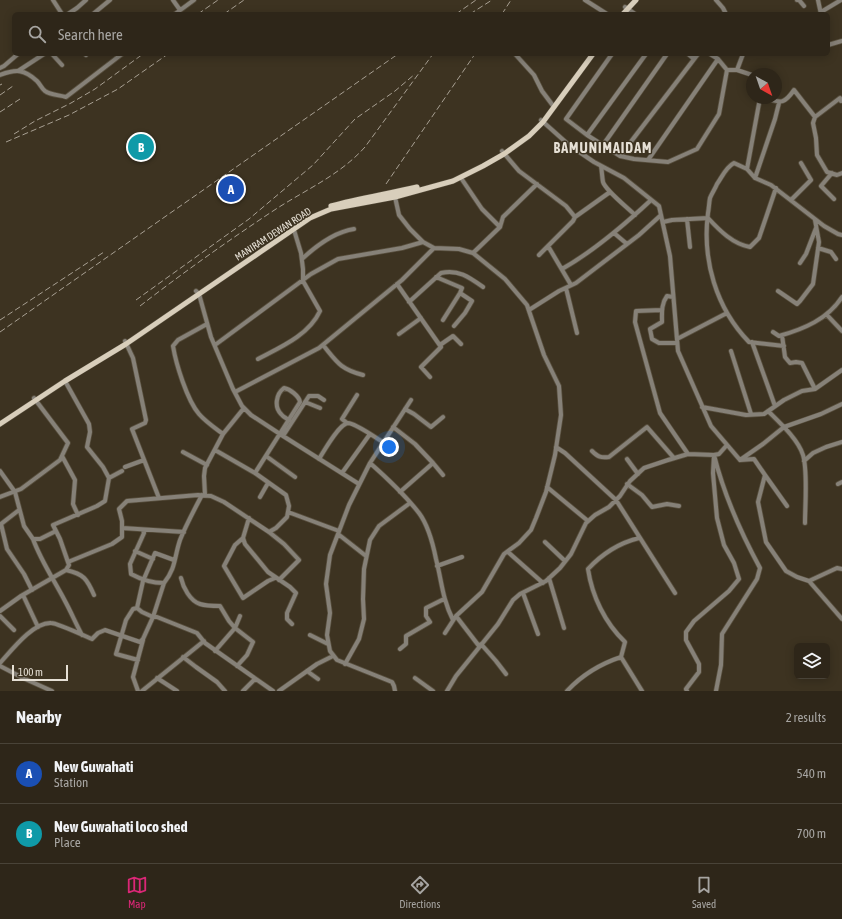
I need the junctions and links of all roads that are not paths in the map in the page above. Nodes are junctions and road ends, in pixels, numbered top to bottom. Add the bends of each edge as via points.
1 (53, 0) edge
2 (85, 0) edge
3 (110, 0) edge
4 (173, 0) edge
5 (194, 0) edge
6 (585, 0) edge
7 (631, 0) edge
8 (636, 0) edge
9 (716, 0) edge
10 (797, 0) edge
11 (818, 0) edge
12 (842, 0) edge
13 (804, 6) dead end
14 (626, 8) junction
15 (180, 10) junction
16 (61, 12) edge
17 (70, 12) edge
18 (95, 12) edge
19 (178, 12) edge
20 (603, 12) edge
21 (621, 12) edge
22 (624, 12) edge
23 (632, 12) edge
24 (725, 12) edge
25 (821, 12) edge
26 (823, 12) edge
27 (842, 41) edge
28 (830, 43) edge
29 (16, 56) edge
30 (41, 56) edge
31 (54, 56) edge
32 (119, 56) edge
33 (517, 56) edge
34 (588, 56) edge
35 (592, 56) edge
36 (611, 56) edge
37 (645, 56) edge
38 (666, 56) edge
39 (690, 56) edge
40 (696, 56) edge
41 (713, 56) edge
42 (742, 56) edge
43 (694, 59) junction
44 (718, 59) junction
45 (62, 66) dead end
46 (0, 68) edge
47 (727, 70) junction
48 (737, 70) junction
49 (18, 71) junction
50 (746, 73) edge
51 (0, 75) edge
52 (782, 101) edge
53 (841, 101) edge
54 (759, 104) edge
55 (778, 104) edge
56 (553, 106) junction
57 (815, 117) junction
58 (542, 121) junction
59 (587, 135) junction
60 (603, 145) junction
61 (503, 152) junction
62 (620, 156) junction
63 (648, 160) junction
64 (801, 163) dead end
65 (601, 166) junction
66 (747, 168) junction
67 (832, 173) junction
68 (842, 173) edge
69 (461, 178) junction
70 (755, 178) junction
71 (537, 184) junction
72 (776, 188) junction
73 (610, 192) junction
74 (395, 197) junction
75 (834, 199) dead end
76 (791, 200) junction
77 (650, 201) dead end
78 (635, 215) junction
79 (661, 215) junction
80 (575, 217) junction
81 (708, 218) junction
82 (687, 219) junction
83 (815, 220) junction
84 (663, 222) junction
85 (500, 227) junction
86 (816, 227) junction
87 (354, 229) dead end
88 (294, 230) junction
89 (614, 233) junction
90 (842, 235) edge
91 (424, 242) junction
92 (627, 244) junction
93 (548, 246) junction
94 (690, 247) dead end
95 (434, 248) junction
96 (818, 248) junction
97 (473, 252) junction
98 (539, 255) dead end
99 (302, 259) junction
100 (836, 259) dead end
101 (800, 263) dead end
102 (562, 269) junction
103 (436, 277) junction
104 (303, 281) junction
105 (397, 284) junction
106 (572, 285) junction
107 (483, 287) dead end
108 (566, 288) junction
109 (778, 291) dead end
110 (198, 293) junction
111 (460, 293) junction
112 (673, 297) junction
113 (842, 297) edge
114 (409, 302) junction
115 (529, 310) junction
116 (662, 310) junction
117 (727, 313) junction
118 (827, 315) junction
119 (421, 318) junction
120 (443, 320) dead end
121 (842, 321) edge
122 (207, 324) junction
123 (838, 325) junction
124 (454, 326) dead end
125 (842, 331) edge
126 (773, 332) dead end
127 (576, 333) dead end
128 (399, 334) dead end
129 (782, 335) junction
130 (677, 341) junction
131 (125, 342) junction
132 (752, 342) junction
133 (461, 344) dead end
134 (322, 345) junction
135 (440, 345) junction
136 (214, 346) junction
137 (784, 346) junction
138 (731, 352) dead end
139 (101, 357) junction
140 (258, 359) dead end
141 (842, 370) edge
142 (363, 375) dead end
143 (430, 377) dead end
144 (65, 381) junction
145 (814, 389) junction
146 (235, 392) junction
147 (357, 395) dead end
148 (35, 399) junction
149 (324, 400) dead end
150 (411, 400) dead end
151 (305, 402) junction
152 (842, 404) edge
153 (776, 406) junction
154 (702, 407) junction
155 (244, 408) junction
156 (320, 408) dead end
157 (405, 409) junction
158 (768, 411) junction
159 (751, 414) junction
160 (443, 417) dead end
161 (0, 420) edge
162 (289, 420) junction
163 (347, 423) junction
164 (0, 424) edge
165 (393, 427) junction
166 (784, 427) junction
167 (223, 434) junction
168 (370, 434) junction
169 (281, 435) junction
170 (383, 442) junction
171 (842, 442) edge
172 (727, 446) junction
173 (556, 447) junction
174 (215, 450) junction
175 (183, 452) dead end
176 (592, 452) dead end
177 (688, 454) junction
178 (714, 455) junction
179 (62, 456) junction
180 (266, 456) junction
181 (674, 458) junction
182 (319, 459) junction
183 (627, 459) dead end
184 (144, 460) junction
185 (740, 460) junction
186 (804, 461) junction
187 (370, 463) junction
188 (433, 463) junction
189 (207, 465) junction
190 (125, 467) dead end
191 (0, 471) edge
192 (122, 471) dead end
193 (255, 473) junction
194 (342, 473) junction
195 (638, 474) junction
196 (443, 475) dead end
197 (765, 475) junction
198 (295, 477) dead end
199 (109, 478) junction
200 (268, 483) junction
201 (359, 484) junction
202 (627, 484) junction
203 (547, 487) junction
204 (16, 492) junction
205 (400, 492) junction
206 (204, 495) junction
207 (0, 497) edge
208 (159, 498) junction
209 (260, 498) dead end
210 (616, 500) junction
211 (410, 503) junction
212 (679, 506) dead end
213 (787, 506) dead end
214 (19, 510) junction
215 (288, 512) junction
216 (78, 515) junction
217 (249, 518) junction
218 (588, 520) junction
219 (805, 523) dead end
220 (122, 528) junction
221 (143, 530) junction
222 (1, 531) edge
223 (56, 531) junction
224 (184, 532) junction
225 (269, 532) junction
226 (338, 532) junction
227 (243, 538) junction
228 (639, 538) junction
229 (33, 539) junction
230 (544, 542) dead end
231 (135, 551) junction
232 (508, 552) junction
233 (366, 556) junction
234 (462, 557) dead end
235 (153, 559) junction
236 (174, 560) junction
237 (565, 561) junction
238 (68, 562) junction
239 (437, 566) junction
240 (842, 569) edge
241 (66, 570) junction
242 (181, 578) dead end
243 (275, 578) junction
244 (549, 578) junction
245 (52, 579) junction
246 (143, 580) junction
247 (279, 580) junction
248 (810, 581) junction
249 (543, 582) junction
250 (164, 583) junction
251 (32, 590) junction
252 (523, 593) junction
253 (675, 593) dead end
254 (23, 595) junction
255 (94, 595) dead end
256 (444, 599) junction
257 (137, 608) junction
258 (0, 611) edge
259 (0, 616) edge
260 (240, 616) dead end
261 (153, 617) junction
262 (455, 618) junction
263 (842, 619) edge
264 (292, 624) dead end
265 (38, 627) junction
266 (235, 628) junction
267 (564, 628) dead end
268 (14, 630) dead end
269 (445, 633) dead end
270 (538, 634) dead end
271 (82, 635) junction
272 (122, 635) junction
273 (310, 635) dead end
274 (143, 639) junction
275 (204, 641) junction
276 (328, 644) junction
277 (480, 645) junction
278 (400, 650) dead end
279 (215, 651) junction
280 (333, 656) junction
281 (183, 657) junction
282 (621, 657) junction
283 (138, 660) junction
284 (0, 664) edge
285 (345, 664) junction
286 (237, 666) junction
287 (307, 671) junction
288 (506, 674) dead end
289 (157, 678) junction
290 (415, 678) dead end
291 (255, 679) junction
292 (318, 679) dead end
293 (42, 687) junction
294 (38, 691) edge
295 (52, 691) edge
296 (138, 691) edge
297 (142, 691) edge
298 (177, 691) edge
299 (225, 691) edge
300 (243, 691) edge
301 (273, 691) edge
302 (279, 691) edge
303 (395, 691) edge
304 (433, 691) edge
305 (447, 691) edge
306 (567, 691) edge
307 (642, 691) edge
308 (687, 691) edge
309 (716, 691) edge

1 - 16 street
2 - 17 street
3 - 18 street
4 - 15 street
5 - 15 street
6 - 20 street
7 - 14 main road
8 - 14 main road
9 - 24 street
10 - 13 street
11 - 25 street
12 - 26 street
14 - 21 main road
14 - 22 main road
14 - 23 street
15 - 19 street
27 - 28 street
29 - 46 street
30 - 49 street
31 - 45 street
32 - 49 street via 66,97 45,92 28,74
33 - 56 street via 534,75
34 - 56 main road, MANIRAM DEWAN ROAD
35 - 56 main road, MANIRAM DEWAN ROAD
36 - 59 street via 566,119
37 - 59 street
38 - 60 street
39 - 43 street
40 - 43 street
41 - 44 street
42 - 48 street
43 - 62 street
44 - 47 street
44 - 63 street
47 - 48 street
47 - 63 street via 719,114 697,149 668,162
48 - 50 street
49 - 51 street
52 - 57 street via 788,99 794,90
53 - 57 street via 840,98
54 - 66 street
55 - 70 street via 775,120
56 - 58 main road, MANIRAM DEWAN ROAD
57 - 67 street via 813,123 817,155 827,172
58 - 61 main road, MANIRAM DEWAN ROAD via 529,136
58 - 65 street via 569,145
59 - 60 street
60 - 62 street
61 - 69 main road, MANIRAM DEWAN ROAD
61 - 71 street via 519,171
61 - 110 main road, MANIRAM DEWAN ROAD via 450,179 353,200 308,215
62 - 63 street
64 - 76 street via 811,180
65 - 73 street via 604,183
65 - 79 street via 624,178 650,198 659,206
66 - 70 street
66 - 81 street via 734,163 730,165 710,197
67 - 68 street
67 - 75 street via 821,186
69 - 74 main road, MANIRAM DEWAN ROAD
69 - 85 street via 482,209
70 - 72 street
71 - 80 street via 566,206
71 - 85 street via 503,217
72 - 76 street
72 - 81 street via 759,238 750,247 731,239
73 - 78 street
73 - 80 street
74 - 88 main road, MANIRAM DEWAN ROAD via 331,209 310,218
74 - 91 street via 399,215
76 - 83 street
77 - 78 street
78 - 89 street
79 - 84 street
79 - 92 street
80 - 93 street
81 - 82 street
81 - 117 street via 707,246 711,274
82 - 84 street
82 - 94 street
83 - 86 street
83 - 90 street
84 - 112 street via 670,256
85 - 97 street
86 - 96 street
86 - 101 street
87 - 99 street via 332,236
88 - 99 street
88 - 110 main road, MANIRAM DEWAN ROAD
89 - 92 street
89 - 102 street
91 - 95 street
91 - 104 street via 338,259
92 - 106 street
93 - 98 street
93 - 102 street
95 - 97 street via 459,248
95 - 105 street
96 - 100 street via 831,252
96 - 109 street via 813,284 800,301 796,304
97 - 115 street via 505,278
99 - 104 street
102 - 106 street
103 - 107 street via 441,273 459,272
103 - 111 street via 460,286
103 - 114 street
104 - 136 street
104 - 140 street via 320,311 316,319 306,331
105 - 114 street
105 - 134 street
106 - 108 street
108 - 115 street
108 - 127 street
110 - 122 street
110 - 131 main road, MANIRAM DEWAN ROAD
111 - 120 street
111 - 124 street via 472,301
112 - 116 street via 667,296 663,301
112 - 130 street
113 - 118 street
114 - 119 street
115 - 173 street via 544,355 558,386 561,415
116 - 130 street via 662,322 650,329 652,339 659,343
116 - 177 street via 636,311 635,322 660,412
117 - 130 street
117 - 132 street via 743,336
118 - 123 street
118 - 129 street via 812,324
119 - 128 street
119 - 135 street
121 - 123 street
122 - 136 street
122 - 167 street via 178,340 173,346 187,392 198,412
123 - 125 street
126 - 129 street
129 - 137 street
130 - 154 street via 678,351
131 - 139 main road, MANIRAM DEWAN ROAD
131 - 184 street via 132,358 146,420 132,429
132 - 137 street
132 - 153 street
133 - 135 street via 453,336
134 - 142 street via 340,366
134 - 146 street
135 - 143 street via 441,347 421,367
136 - 146 street
137 - 145 street via 785,357 790,363 802,363
138 - 159 street
139 - 144 main road, MANIRAM DEWAN ROAD
139 - 148 main road, MANIRAM DEWAN ROAD
141 - 145 street
144 - 148 main road, MANIRAM DEWAN ROAD
144 - 199 street via 89,424 87,447 104,467
145 - 153 street via 802,391
146 - 155 street
147 - 163 street via 342,419
148 - 161 main road, MANIRAM DEWAN ROAD
148 - 164 main road, MANIRAM DEWAN ROAD
148 - 179 street via 68,442
149 - 151 street via 318,396 309,396
150 - 157 street
151 - 156 street
151 - 169 street
152 - 166 street
153 - 158 street
154 - 159 street
154 - 172 street via 711,426
155 - 167 street
155 - 169 street
157 - 160 street via 431,427
157 - 165 street
158 - 159 street via 764,414
158 - 166 street
162 - 162 street via 300,400 284,388 279,392 276,401 281,415
162 - 169 street
163 - 168 street
163 - 182 street via 341,426
165 - 170 street
165 - 188 street via 415,444
166 - 185 street
166 - 186 street via 803,454
167 - 174 street
168 - 170 street
168 - 194 street
169 - 180 street
169 - 182 street
170 - 187 street
171 - 186 street via 813,453
172 - 178 street via 719,454
172 - 185 street
173 - 203 street
173 - 210 street
174 - 189 street
174 - 193 street
175 - 189 street
176 - 181 street via 597,457 609,457 647,426
177 - 178 street
177 - 181 street
178 - 308 street via 712,473 716,518 724,545 739,579 724,596 694,621 686,632 686,640 699,664 699,672
178 - 309 street via 730,506 760,568 757,579 722,634 721,665
179 - 204 street via 35,480
179 - 216 street via 75,480 72,504
180 - 193 street
180 - 198 street
181 - 195 street via 644,468
182 - 194 street
183 - 195 street
184 - 190 street
184 - 208 street
185 - 197 street via 754,459
186 - 219 street
187 - 201 street
187 - 205 street
188 - 196 street
188 - 205 street
189 - 206 street
191 - 204 street
192 - 199 street
193 - 200 street
194 - 201 street
195 - 202 street
197 - 213 street
197 - 248 street via 758,502 766,542 786,570 797,578
199 - 216 street via 105,501
200 - 209 street
200 - 215 street via 286,495
201 - 226 street
202 - 210 street
202 - 212 street via 642,495 652,507 667,504
203 - 218 street
203 - 232 street via 531,530
204 - 207 street
204 - 214 street
205 - 211 street
206 - 208 street
206 - 217 street via 224,502
206 - 224 street
208 - 220 street via 127,501 118,509
210 - 218 street
210 - 228 street
211 - 233 street via 379,526 370,540
211 - 239 street via 419,514 428,533
214 - 222 street via 2,524
214 - 229 street via 24,526
215 - 225 street via 276,528
215 - 226 street
216 - 223 street via 53,525
217 - 225 street
217 - 227 street
218 - 237 street
220 - 221 street
220 - 238 street via 122,537 112,544
221 - 224 street
221 - 231 street via 144,533
222 - 251 street via 7,549
223 - 229 street via 40,539
223 - 238 street
224 - 236 street
225 - 247 street via 299,560
226 - 233 street
226 - 276 street via 330,555 326,584 330,613
227 - 243 street via 245,544
227 - 243 street via 235,544 224,566 243,598 268,580
228 - 253 street
228 - 282 street via 625,541 588,569 590,584 598,603 625,642
229 - 245 street
230 - 237 street
231 - 235 street
231 - 246 street via 130,564 131,574
232 - 249 street
232 - 262 street via 504,554 482,592
233 - 285 street via 364,619 359,639
234 - 239 street
235 - 236 street via 155,553
235 - 246 street
236 - 250 street via 170,575
237 - 244 street
238 - 241 street
239 - 256 street
240 - 248 street via 838,568
241 - 245 street
241 - 255 street via 86,578
242 - 266 street via 183,586 199,604 220,606
243 - 247 street
244 - 249 street
244 - 267 street
245 - 251 street
245 - 271 street
246 - 250 street
246 - 257 street
247 - 264 street via 296,593 287,613 287,619
248 - 263 street
249 - 252 street
250 - 261 street
251 - 254 street
252 - 270 street
252 - 277 street via 513,600 498,624
254 - 258 street
254 - 265 street
256 - 262 street
256 - 278 street via 426,608 426,616 430,622 406,636 406,644
257 - 261 street
257 - 272 street via 133,609 126,620
259 - 268 street
260 - 266 street
261 - 274 street
261 - 275 street via 197,634
262 - 269 street
262 - 277 street
265 - 271 street via 51,623
265 - 284 street via 17,644
266 - 279 street
266 - 286 street via 253,642 247,655
271 - 272 street via 92,639 105,630
272 - 274 street via 140,642
272 - 283 street via 116,654
273 - 276 street
274 - 283 street
275 - 279 street
275 - 281 street
276 - 280 street
277 - 288 street
277 - 305 street
279 - 286 street
280 - 285 street
280 - 287 street
281 - 289 street
281 - 299 street
282 - 306 street via 599,665
282 - 307 street
283 - 296 street via 133,676
284 - 293 street
285 - 303 street via 392,682
286 - 291 street
287 - 292 street
287 - 302 street
289 - 297 street
289 - 298 street
290 - 304 street
291 - 300 street
291 - 301 street
293 - 294 street
293 - 295 street

